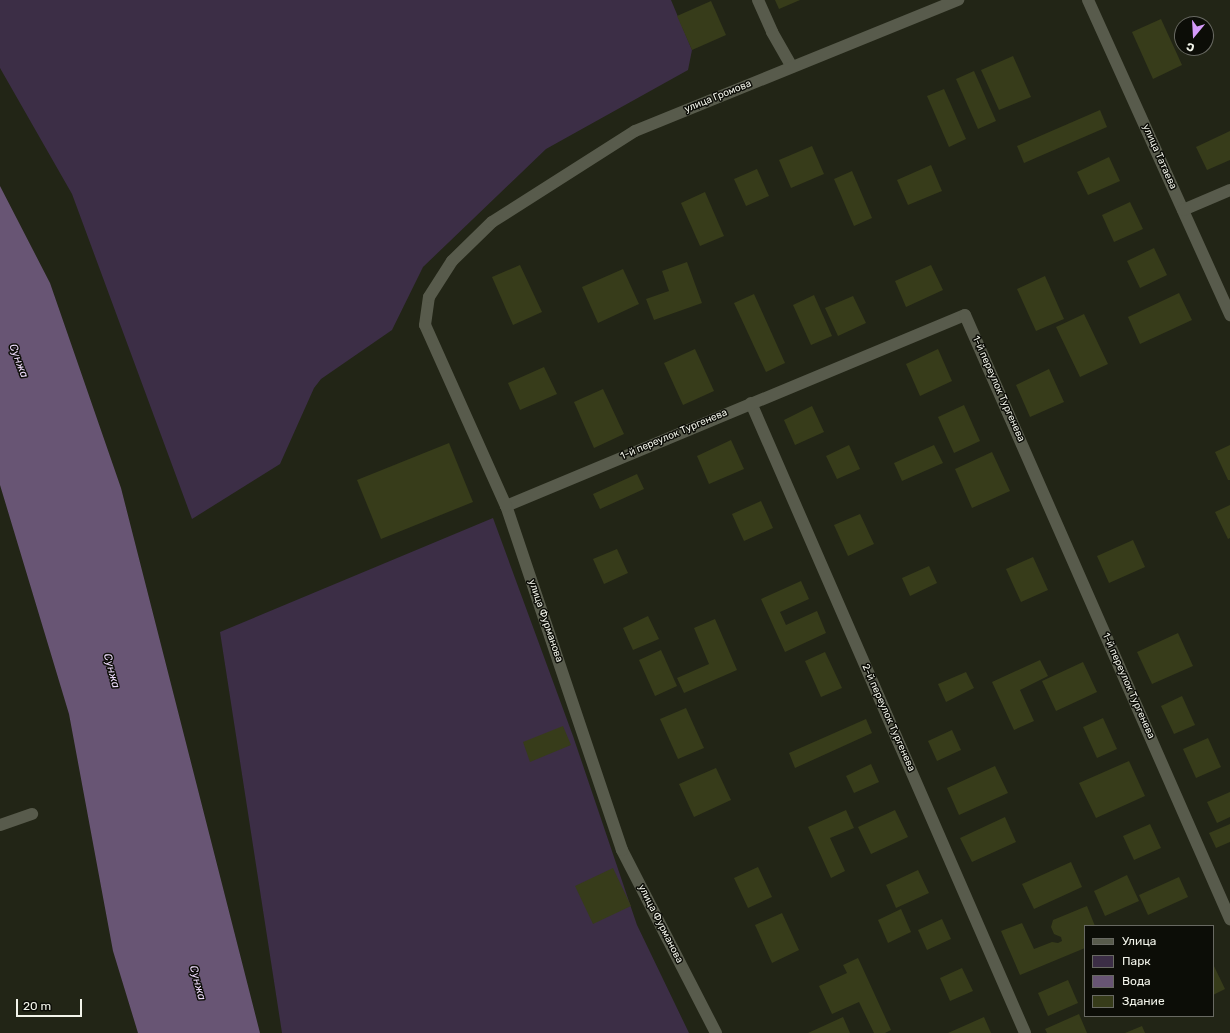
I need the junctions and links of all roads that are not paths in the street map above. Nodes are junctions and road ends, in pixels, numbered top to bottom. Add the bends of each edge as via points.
1 (758, 0) edge
2 (958, 0) edge
3 (1088, 0) edge
4 (792, 67) junction
5 (1230, 190) edge
6 (1184, 210) junction
7 (492, 222) joint
8 (1230, 315) edge
9 (751, 403) junction
10 (506, 506) junction
11 (32, 814) dead end
12 (0, 825) edge
13 (1230, 919) edge
14 (716, 1033) edge
15 (1025, 1033) edge

1 - 4 street
2 - 4 street, улица Громова
3 - 6 street, улица Татаева
4 - 7 street, улица Громова via 635,131
5 - 6 street
6 - 8 street, улица Татаева
7 - 10 street, улица Фурманова via 452,261 429,297 425,325
9 - 10 street, 1-й переулок Тургенева
9 - 13 street, 1-й переулок Тургенева via 965,315
9 - 15 street, 2-й переулок Тургенева
10 - 14 street, улица Фурманова via 622,850
11 - 12 street

